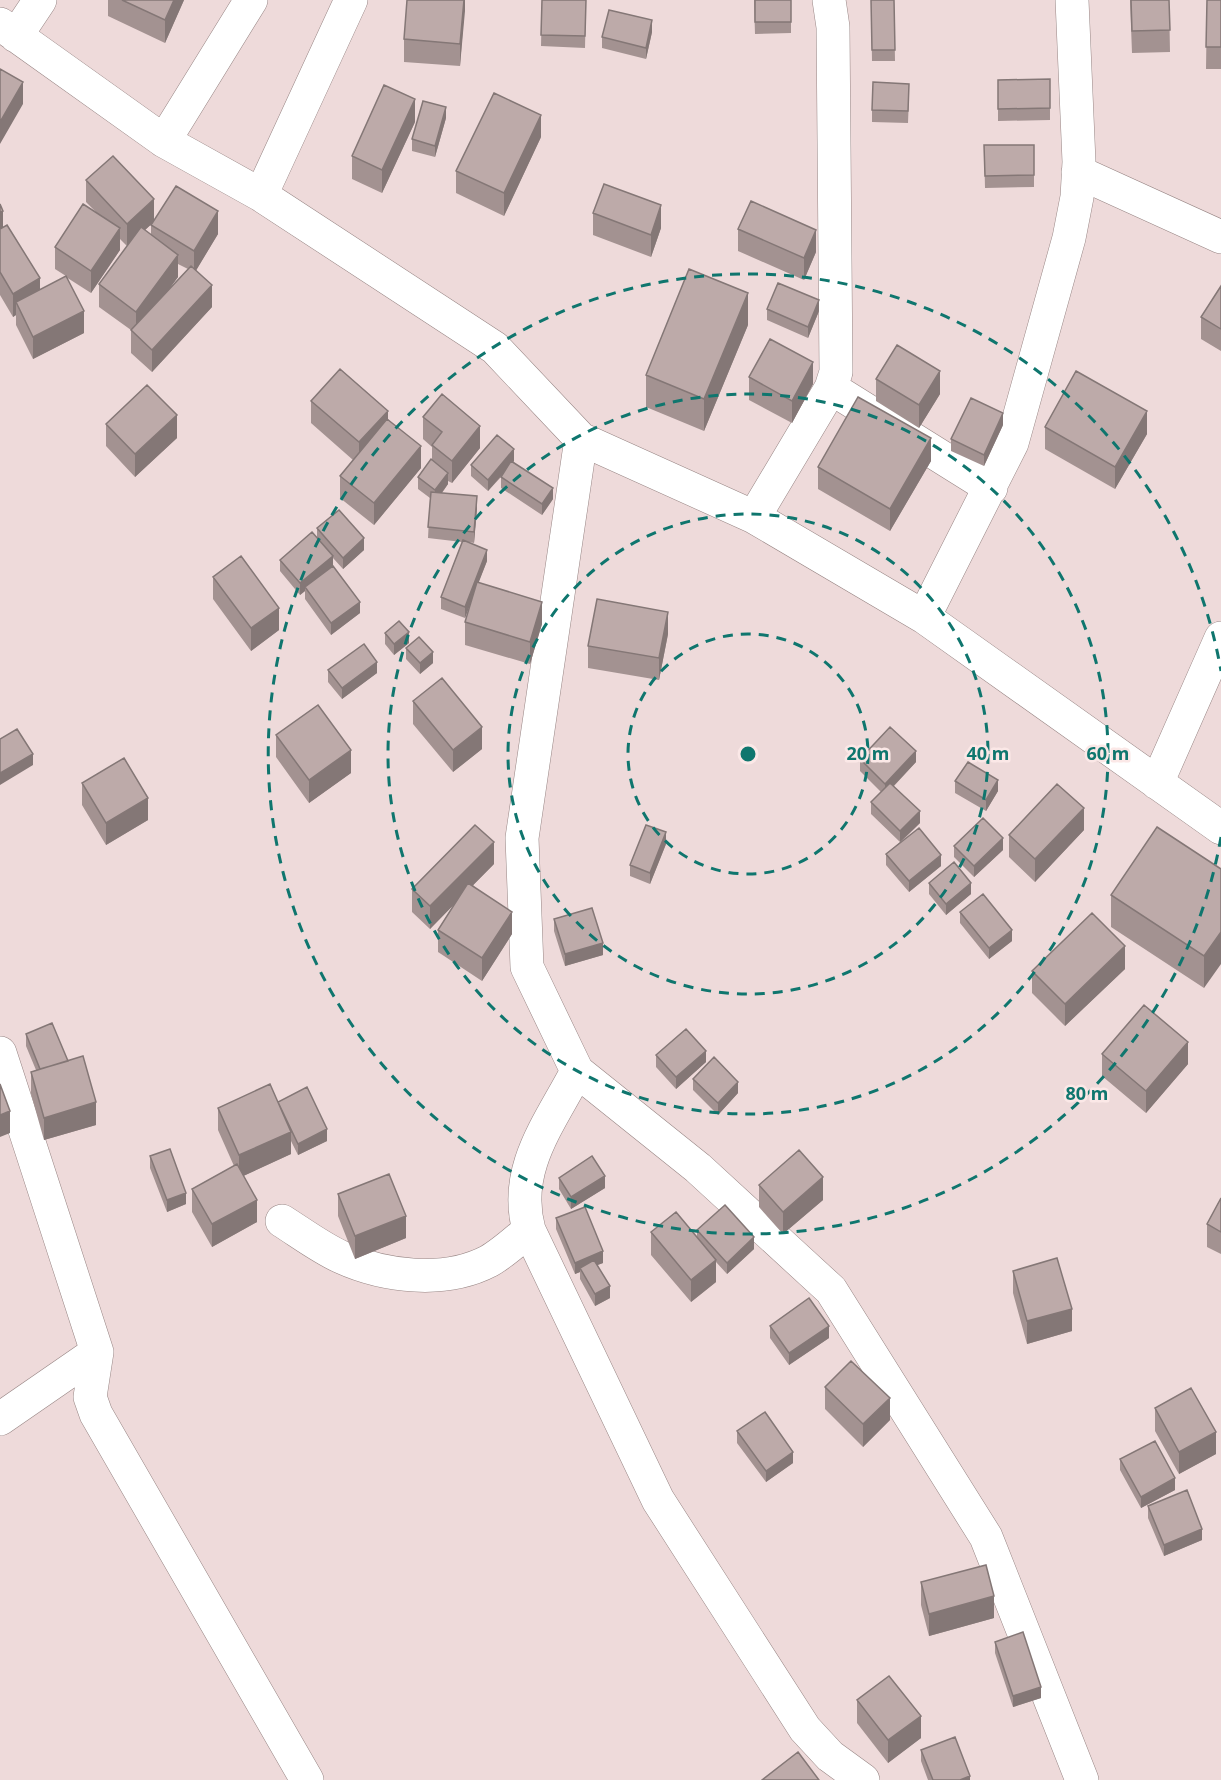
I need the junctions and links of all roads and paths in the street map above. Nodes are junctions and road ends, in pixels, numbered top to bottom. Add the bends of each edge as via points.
1 (40, 0) edge
2 (251, 0) edge
3 (351, 0) edge
4 (829, 0) edge
5 (1072, 0) edge
6 (8, 30) edge
7 (164, 141) junction
8 (1078, 172) junction
9 (261, 195) junction
10 (1221, 237) edge
11 (831, 388) junction
12 (581, 440) junction
13 (991, 488) junction
14 (754, 517) junction
15 (924, 617) junction
16 (1221, 638) edge
17 (1157, 783) junction
18 (1221, 828) edge
19 (0, 1053) edge
20 (577, 1071) junction
21 (282, 1221) dead end
22 (529, 1230) junction
23 (98, 1352) junction
24 (0, 1419) edge
25 (306, 1780) edge
26 (863, 1780) edge
27 (1082, 1780) edge

1 - 6 street
2 - 7 street
3 - 9 street
4 - 11 street via 833,27 837,355
5 - 8 street
6 - 7 street
7 - 9 street
8 - 10 street
8 - 13 street via 1069,238 1028,387 1012,443
9 - 12 street via 495,348
11 - 13 street
11 - 14 street
12 - 14 street
12 - 20 street via 522,838 527,967
13 - 15 street
14 - 15 street
15 - 17 street
16 - 17 street
17 - 18 street
19 - 23 street
20 - 22 street via 526,1170 524,1213
20 - 27 street via 698,1168 831,1290 986,1538
21 - 22 street via 340,1257 374,1269 411,1275 458,1273 490,1261
22 - 26 street via 658,1500 805,1729 830,1756
23 - 24 street
23 - 25 street via 90,1397 96,1414

